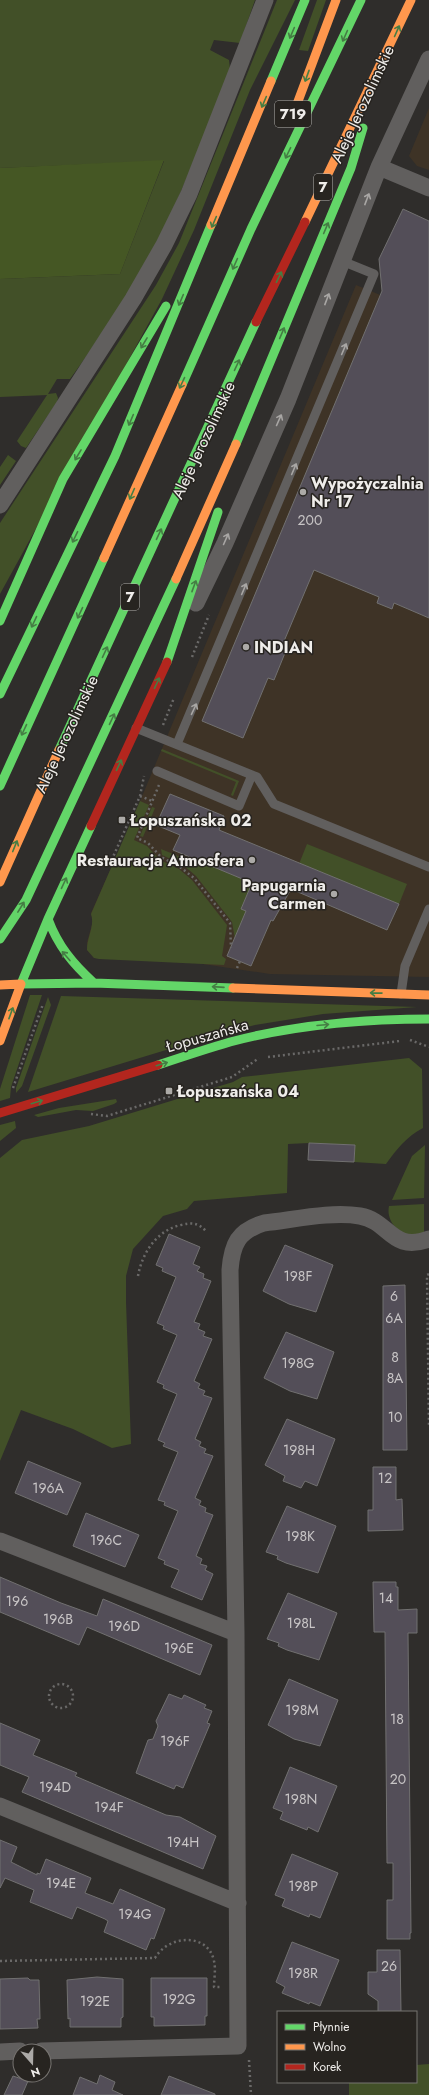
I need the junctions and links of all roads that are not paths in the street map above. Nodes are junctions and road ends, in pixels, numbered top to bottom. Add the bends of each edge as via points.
1 (265, 0) edge
2 (305, 0) edge
3 (336, 0) edge
4 (361, 0) edge
5 (411, 0) edge
6 (429, 59) edge
7 (383, 62) junction
8 (288, 126) dead end
9 (283, 141) dead end
10 (379, 167) junction
11 (429, 188) edge
12 (251, 229) junction
13 (201, 251) junction
14 (342, 261) junction
15 (235, 447) junction
16 (0, 505) edge
17 (0, 621) edge
18 (167, 662) junction
19 (0, 694) edge
20 (136, 728) junction
21 (177, 744) junction
22 (160, 773) road end
23 (252, 775) junction
24 (0, 786) edge
25 (429, 867) edge
26 (0, 882) edge
27 (429, 909) edge
28 (48, 919) junction
29 (0, 939) edge
30 (94, 983) junction
31 (21, 984) junction
32 (0, 985) edge
33 (401, 994) junction
34 (429, 994) edge
35 (429, 1019) edge
36 (0, 1041) edge
37 (0, 1113) edge
38 (429, 1239) edge
39 (0, 1541) edge
40 (236, 1633) junction
41 (0, 1806) edge
42 (238, 1903) junction
43 (52, 2051) edge
44 (0, 2052) edge
45 (12, 2052) edge

1 - 16 street via 189,194 164,245 133,298
2 -> 13 main road
3 -> 8 main road, 719
4 -> 12 main road
7 -> 5 main road, Aleje Jerozolimskie / 7
6 - 10 street
15 -> 7 main road via 351,168
26 -> 7 main road, Aleje Jerozolimskie / 7 via 261,312
9 - 12 main road, 719
10 - 11 street
14 -> 10 street
12 -> 24 main road
13 -> 17 main road via 64,479
13 -> 19 main road via 115,456
18 -> 14 street via 225,543 288,399
21 -> 14 lane via 197,702 374,274
18 -> 15 main road via 211,534
29 -> 15 main road via 26,900 137,665
20 -> 18 main road
20 - 21 lane
28 -> 20 main road
21 - 23 lane
22 - 23 lane via 239,806
23 - 25 lane via 257,777 274,804
27 - 33 lane via 405,966
30 -> 28 main road via 64,955 57,945
28 - 31 main road
30 - 31 main road
33 -> 30 main road
31 - 32 main road
36 -> 31 main road
33 - 34 main road
37 -> 35 main road, Łopuszańska via 231,1042 315,1026
38 - 40 street via 407,1242 392,1236 374,1220 347,1215 264,1223 244,1232 232,1252 230,1270
39 - 40 street
40 - 42 street
41 - 42 street
42 - 43 street via 238,2046
44 - 45 street

